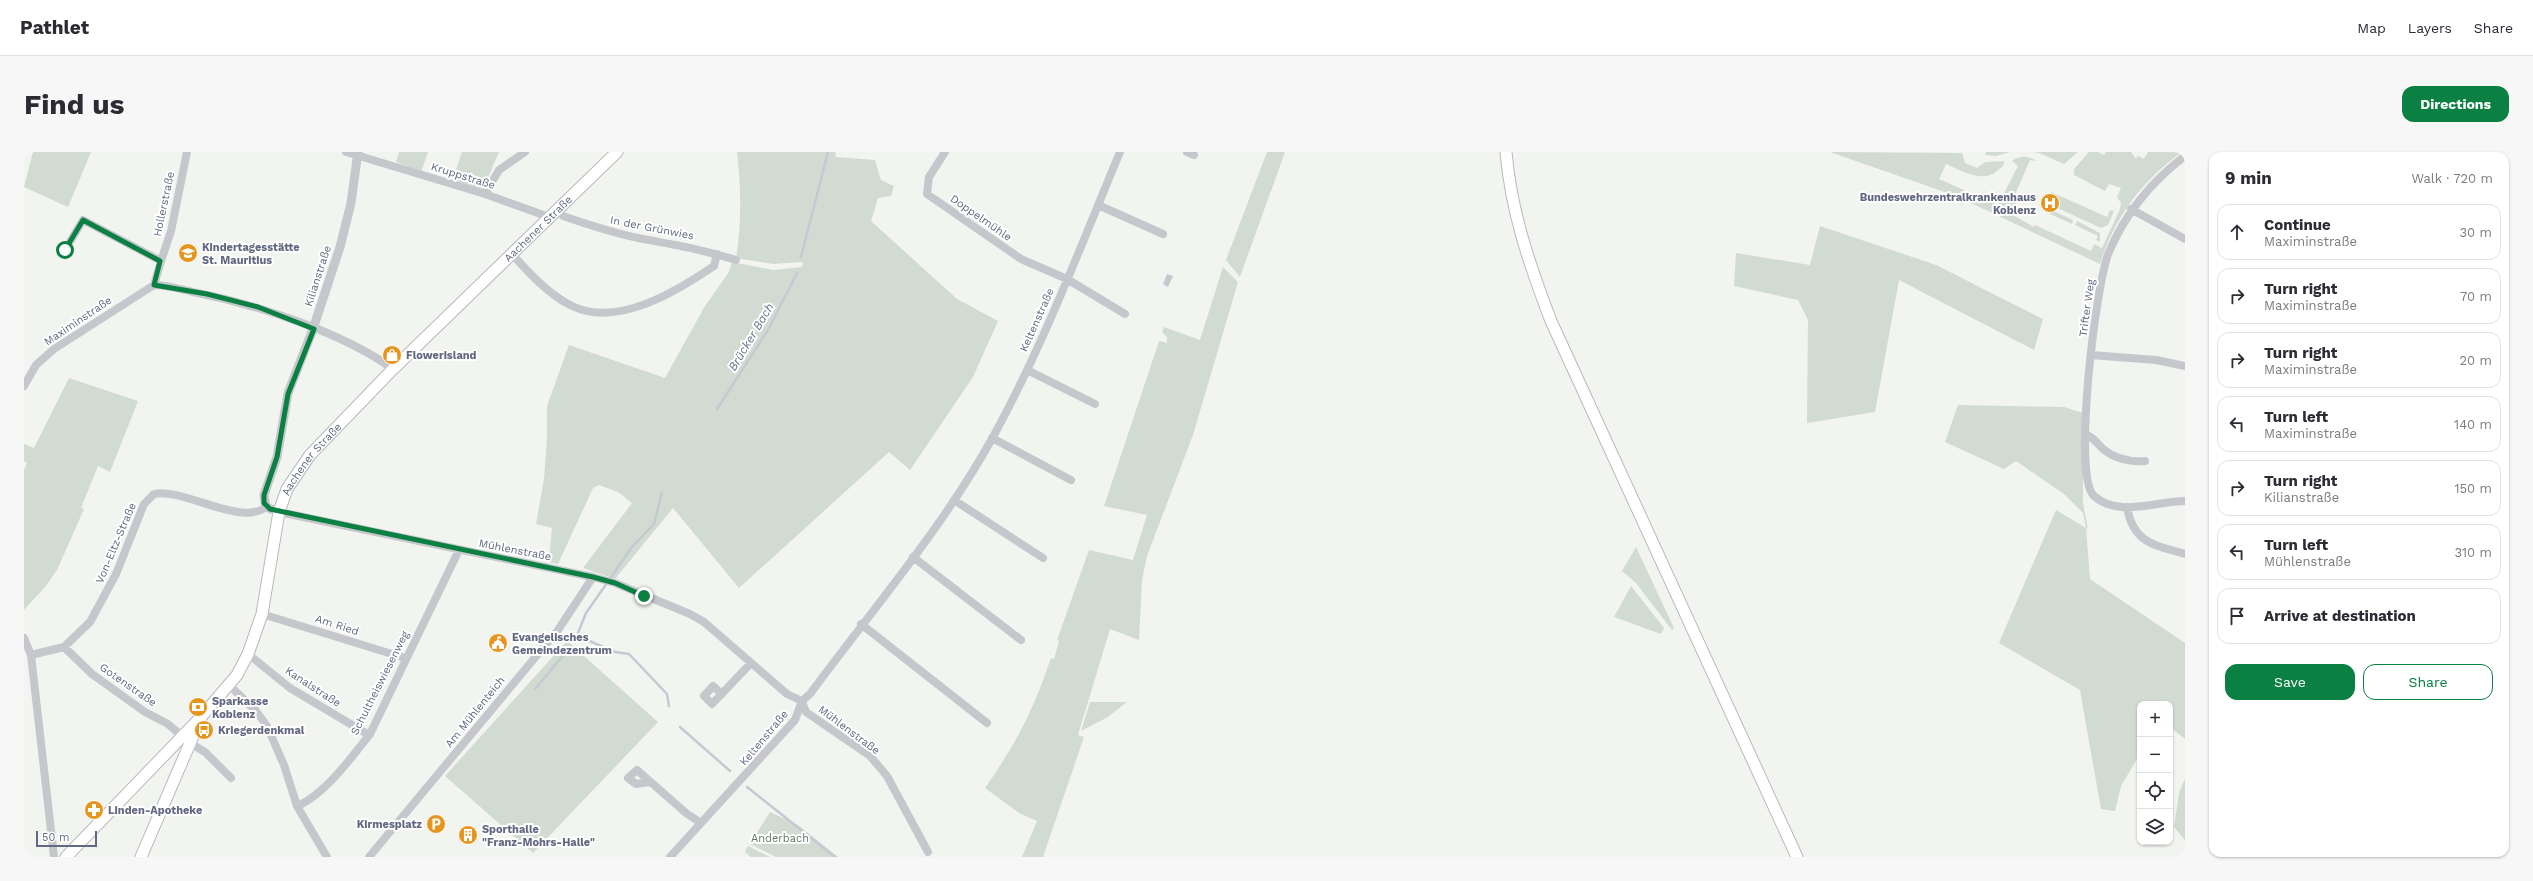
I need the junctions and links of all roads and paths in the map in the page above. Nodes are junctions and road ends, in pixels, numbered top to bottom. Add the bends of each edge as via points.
1 (187, 152) edge
2 (346, 152) edge
3 (525, 152) edge
4 (617, 152) edge
5 (945, 152) edge
6 (1120, 152) edge
7 (1506, 152) edge
8 (358, 153) edge
9 (2185, 156) edge
10 (485, 194) junction
11 (1098, 205) junction
12 (2131, 209) junction
13 (563, 216) dead end
14 (549, 217) junction
15 (1163, 234) dead end
16 (2185, 239) edge
17 (65, 250) dead end
18 (512, 254) junction
19 (717, 254) junction
20 (736, 260) dead end
21 (160, 261) junction
22 (1067, 279) junction
23 (154, 285) junction
24 (1125, 314) dead end
25 (314, 329) junction
26 (2091, 355) junction
27 (2185, 366) edge
28 (393, 369) junction
29 (1027, 370) junction
30 (24, 386) edge
31 (1095, 404) dead end
32 (2086, 435) junction
33 (992, 438) junction
34 (2145, 461) dead end
35 (1071, 480) dead end
36 (954, 500) junction
37 (2185, 501) edge
38 (266, 507) junction
39 (2127, 507) junction
40 (279, 512) junction
41 (459, 550) junction
42 (2185, 554) edge
43 (913, 557) junction
44 (1043, 558) dead end
45 (597, 578) junction
46 (262, 614) junction
47 (862, 624) junction
48 (24, 638) edge
49 (1020, 640) dead end
50 (64, 647) junction
51 (248, 654) junction
52 (31, 655) junction
53 (405, 658) junction
54 (751, 663) junction
55 (230, 686) junction
56 (722, 694) dead end
57 (802, 701) junction
58 (987, 723) dead end
59 (369, 735) junction
60 (186, 740) junction
61 (231, 778) dead end
62 (650, 782) dead end
63 (297, 806) junction
64 (702, 823) junction
65 (928, 852) dead end
66 (54, 857) edge
67 (66, 857) edge
68 (141, 857) edge
69 (326, 857) edge
70 (368, 857) edge
71 (670, 857) edge
72 (1797, 857) edge

1 - 21 street, Hollerstraße via 170,231
2 - 8 street, Kruppstraße
3 - 10 street via 499,170
4 - 14 main road, Aachener Straße
5 - 22 street, Doppelmühle via 929,177 927,194 1021,259
6 - 11 street, Keltenstraße
7 - 72 main road via 1508,180 1516,220 1529,265 1551,321
8 - 10 street, Kruppstraße
8 - 25 street, Kilianstraße via 346,225
9 - 12 street, Trifter Weg via 2162,173
10 - 14 street, Kruppstraße
11 - 15 street
11 - 22 street, Keltenstraße
12 - 16 street
12 - 26 street, Trifter Weg via 2103,269
13 - 19 street, In der Grünwies via 627,235 691,246
14 - 18 main road, Aachener Straße
17 - 21 street via 83,220
18 - 19 street via 550,290 574,306 595,312 618,312 663,296 714,266
18 - 28 main road, Aachener Straße
19 - 20 street, In der Grünwies
21 - 23 street
22 - 24 street, Keltenstraße
22 - 29 street, Keltenstraße
23 - 25 street via 207,294 258,307
23 - 30 street, Maximinstraße via 54,349 36,365
25 - 28 street via 367,352
25 - 38 street, Kilianstraße via 288,394 277,457 264,495
26 - 27 street via 2156,360
26 - 32 street, Trifter Weg via 2086,386
28 - 40 main road, Aachener Straße via 310,455 287,489
29 - 31 street
29 - 33 street, Keltenstraße
32 - 34 street via 2114,456 2134,462
32 - 39 street, Trifter Weg via 2086,478 2090,491 2107,503
33 - 35 street
33 - 36 street, Keltenstraße
36 - 43 street, Keltenstraße
36 - 44 street
37 - 39 street
38 - 40 street
38 - 50 street, Von-Eltz-Straße via 257,511 232,510 211,507 168,494 154,494 144,504 116,574 96,613
39 - 42 street via 2130,523 2140,536 2155,545
40 - 41 street, Mühlenstraße
40 - 46 main road, Aachener Straße
41 - 45 street, Mühlenstraße
41 - 53 street, Schultheiswiesenweg
43 - 47 street, Keltenstraße
43 - 49 street
45 - 54 street, Mühlenstraße via 690,614 704,622
45 - 70 street, Am Mühlenteich via 558,630
46 - 51 main road, Aachener Straße
46 - 53 street, Am Ried
47 - 57 street, Keltenstraße via 810,694
47 - 58 street
48 - 52 street
50 - 52 street, Von-Eltz-Straße
50 - 60 street, Gotenstraße via 92,674
51 - 55 main road, Aachener Straße
51 - 59 street, Kanalstraße via 290,688
52 - 66 street
53 - 59 street, Schultheiswiesenweg
54 - 56 street
54 - 57 street, Mühlenstraße via 787,694
55 - 60 main road, Aachener Straße via 201,717 199,728
55 - 63 street via 256,711 267,726 284,764
57 - 64 street, Keltenstraße via 795,720
57 - 65 street, Mühlenstraße via 806,712 870,756 888,776
59 - 63 street, Schultheiswiesenweg via 351,758 314,796
60 - 61 street, Gotenstraße via 205,752
60 - 67 main road
60 - 68 main road
62 - 64 street via 686,813
63 - 69 street
64 - 71 street, Keltenstraße

